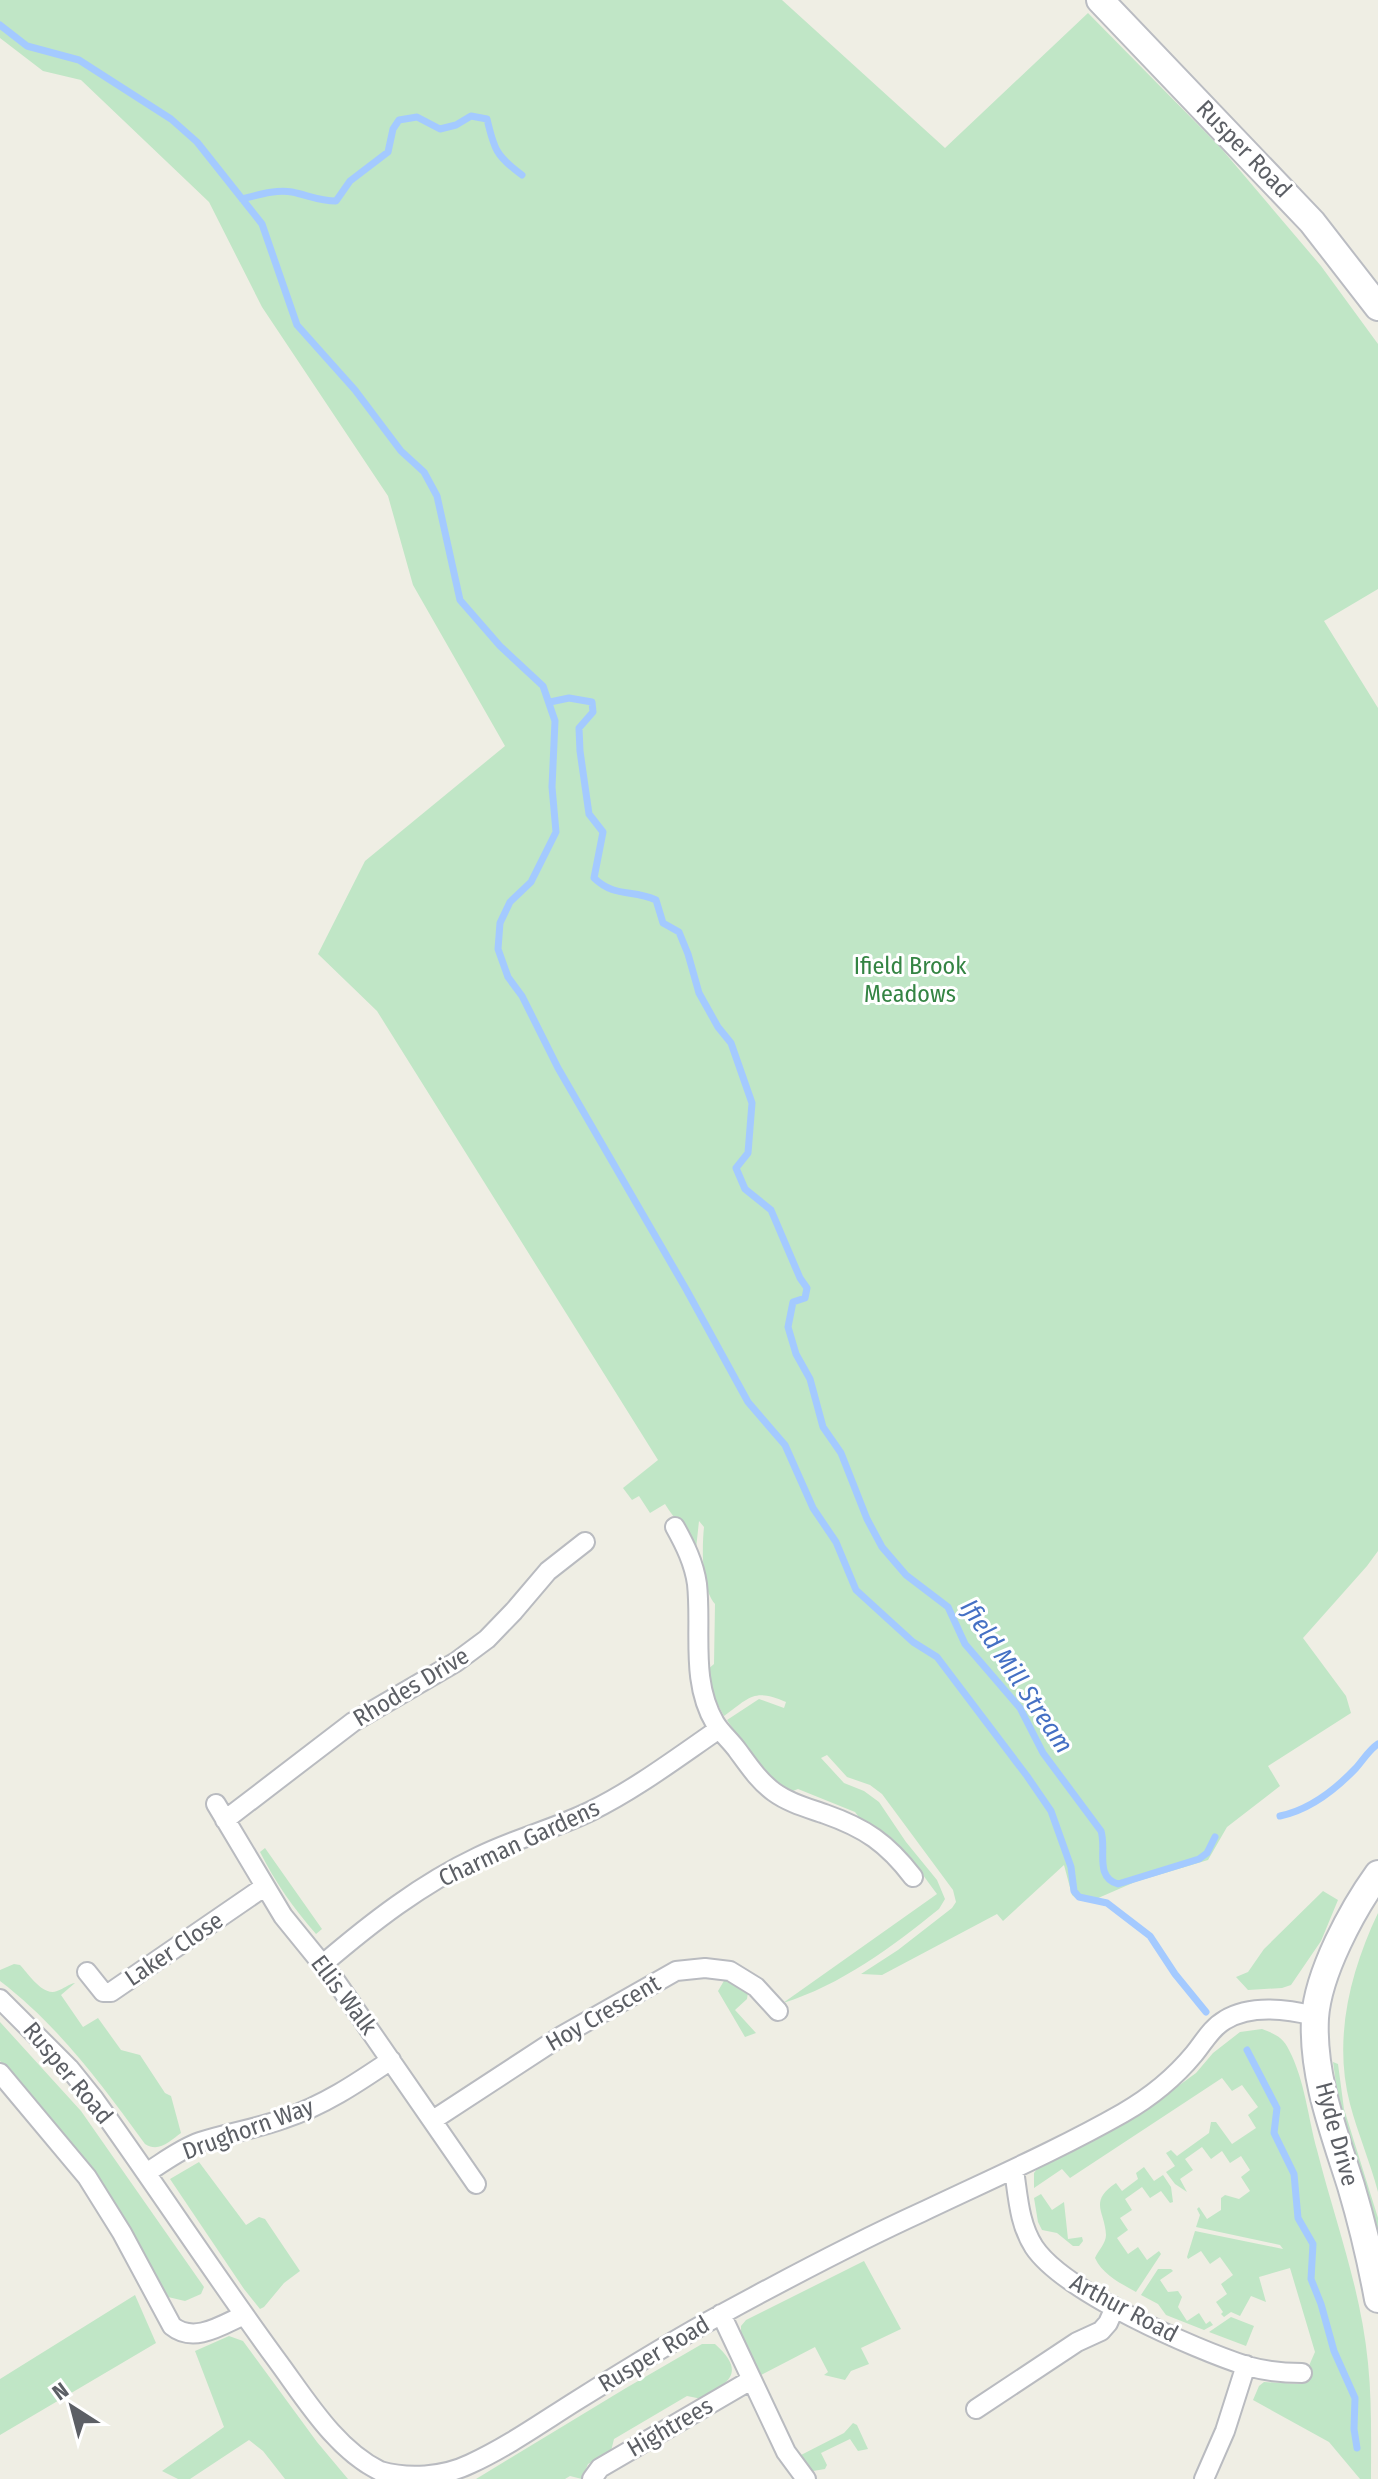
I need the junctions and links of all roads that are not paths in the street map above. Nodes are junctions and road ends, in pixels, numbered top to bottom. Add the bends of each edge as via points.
1 (1100, 0) edge
2 (1378, 307) edge
3 (675, 1527) dead end
4 (585, 1542) dead end
5 (719, 1729) junction
6 (221, 1812) joint
7 (1378, 1874) edge
8 (913, 1877) dead end
9 (264, 1887) junction
10 (323, 1964) junction
11 (87, 1972) dead end
12 (0, 1999) edge
13 (778, 2011) dead end
14 (1315, 2016) junction
15 (391, 2060) junction
16 (0, 2073) edge
17 (433, 2120) junction
18 (1014, 2170) junction
19 (146, 2173) junction
20 (476, 2184) dead end
21 (1378, 2299) edge
22 (1115, 2307) junction
23 (721, 2314) junction
24 (244, 2315) junction
25 (1246, 2365) junction
26 (1302, 2373) dead end
27 (751, 2380) junction
28 (976, 2409) dead end
29 (401, 2478) edge
30 (592, 2479) edge
31 (806, 2479) edge
32 (1204, 2479) edge

1 - 2 street, Rusper Road via 1312,222
3 - 5 street via 696,1581 700,1679
4 - 6 street, Rhodes Drive via 548,1571 487,1639 456,1662 353,1722
5 - 8 street via 776,1794 876,1837
5 - 10 street, Charman Gardens via 621,1795 446,1874 378,1918
6 - 9 street, Ellis Walk
7 - 14 street via 1339,1942
9 - 10 street, Ellis Walk
9 - 11 street, Laker Close via 111,1992 103,1992
10 - 15 street, Ellis Walk
12 - 19 street, Rusper Road via 69,2068
13 - 17 street, Hoy Crescent via 756,1987 730,1971 676,1971 563,2035
14 - 18 street, Rusper Road via 1264,2009 1226,2019 1152,2094
14 - 21 street, Hyde Drive via 1322,2087
15 - 17 street, Ellis Walk
15 - 19 street, Drughorn Way via 311,2108 200,2142
16 - 24 street via 87,2177 172,2326 194,2334
17 - 20 street, Ellis Walk
18 - 22 street, Arthur Road via 1023,2225 1036,2250 1067,2278
18 - 23 street, Rusper Road via 834,2254
19 - 24 street, Rusper Road
22 - 25 street, Arthur Road
22 - 28 street via 1101,2331
23 - 27 street
23 - 29 street, Rusper Road via 470,2464 445,2474
24 - 29 street, Rusper Road via 340,2441 381,2472
25 - 26 street, Arthur Road
25 - 32 street
27 - 30 street, Hightrees via 600,2468
27 - 31 street via 786,2452

